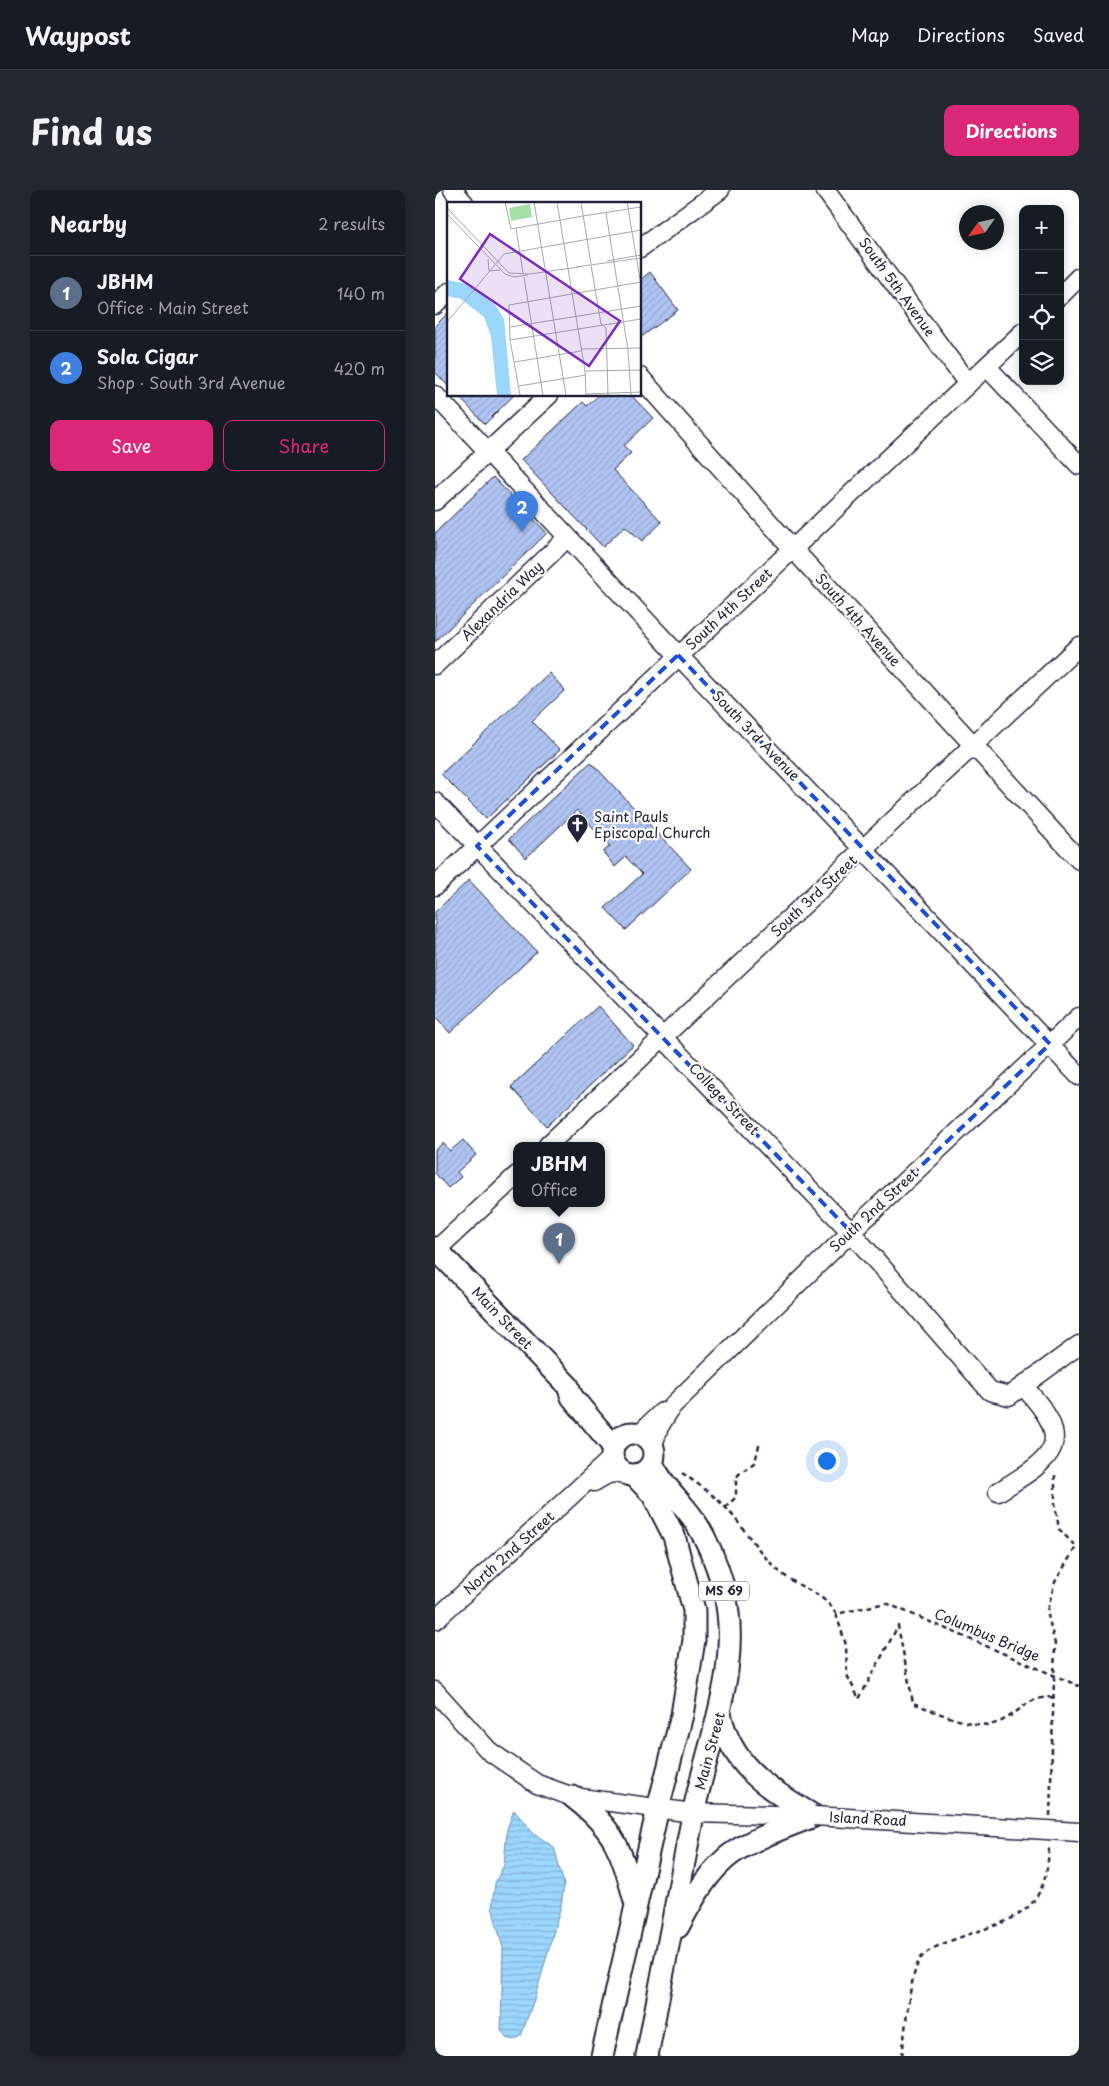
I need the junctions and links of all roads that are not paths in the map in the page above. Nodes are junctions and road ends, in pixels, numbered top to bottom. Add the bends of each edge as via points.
1 (453, 190) edge
2 (720, 190) edge
3 (825, 190) edge
4 (463, 202) edge
5 (641, 247) edge
6 (1079, 278) edge
7 (447, 294) edge
8 (1061, 295) edge
9 (435, 305) edge
10 (1019, 336) edge
11 (987, 367) junction
12 (641, 378) edge
13 (968, 384) junction
14 (435, 395) edge
15 (548, 396) edge
16 (489, 450) junction
17 (1079, 465) edge
18 (435, 501) edge
19 (569, 537) junction
20 (793, 549) junction
21 (1079, 646) edge
22 (678, 655) junction
23 (435, 665) edge
24 (973, 744) junction
25 (435, 802) edge
26 (477, 846) junction
27 (864, 849) junction
28 (1079, 860) edge
29 (435, 886) edge
30 (1079, 1017) edge
31 (664, 1037) junction
32 (1050, 1044) junction
33 (1079, 1076) edge
34 (551, 1142) edge
35 (513, 1179) edge
36 (851, 1232) junction
37 (435, 1248) edge
38 (1079, 1344) edge
39 (1016, 1391) junction
40 (632, 1454) junction
41 (998, 1492) dead end
42 (435, 1620) edge
43 (435, 1691) edge
44 (720, 1713) junction
45 (573, 1797) junction
46 (658, 1808) junction
47 (693, 1813) junction
48 (814, 1816) junction
49 (1079, 1832) edge
50 (636, 1904) junction
51 (670, 1943) junction
52 (602, 2055) edge
53 (647, 2056) edge

1 - 4 street
2 - 5 street
3 - 13 street, South 5th Avenue
6 - 8 street
7 - 9 street
10 - 11 street, South 4th Street
11 - 13 street, South 4th Street
11 - 17 street
12 - 20 street, South 4th Avenue
13 - 20 street, South 4th Street
14 - 16 street, South 3rd Avenue
15 - 16 street
16 - 18 street
16 - 19 street, South 3rd Avenue
19 - 22 street, South 3rd Avenue
19 - 23 street, Alexandria Way
20 - 22 street, South 4th Street
20 - 24 street, South 4th Avenue
21 - 24 street, South 3rd Street
22 - 26 street, South 4th Street
22 - 27 street, South 3rd Avenue
24 - 27 street, South 3rd Street
24 - 28 street, South 4th Avenue
25 - 26 street, College Street
26 - 29 street, South 4th Street
26 - 31 street, College Street
27 - 31 street, South 3rd Street
27 - 32 street, South 3rd Avenue
30 - 32 street, South 2nd Street
31 - 34 street, South 3rd Street
31 - 36 street, College Street
32 - 33 street, South 3rd Avenue
32 - 36 street, South 2nd Street
35 - 37 street
36 - 39 street, College Street via 990,1391
36 - 40 street, South 2nd Street via 672,1406 659,1427
37 - 40 main road, Main Street / MS 69 via 567,1386 580,1390
38 - 39 street
39 - 41 street via 1044,1408 1055,1436 1052,1452 1035,1469
40 - 42 street, North 2nd Street via 583,1487
40 - 44 main road, Main Street / MS 69 via 657,1475 701,1532 718,1568 728,1608 730,1643
40 - 46 main road, Main Street / MS 69 via 667,1519 681,1556 694,1610 689,1677
43 - 45 street, Island Road via 489,1752 537,1784
44 - 47 main road, Main Street / MS 69
44 - 48 main road via 728,1743 754,1775
45 - 46 street, Island Road
45 - 50 main road via 596,1815 619,1847
46 - 47 street, Island Road
46 - 50 main road, Main Street / MS 69
47 - 48 street, Island Road
47 - 51 main road, Main Street / MS 69
48 - 49 street, Island Road, bridge
48 - 51 main road via 766,1836 725,1859 699,1890
50 - 52 main road, Main Street / MS 69
51 - 53 main road, Main Street / MS 69

